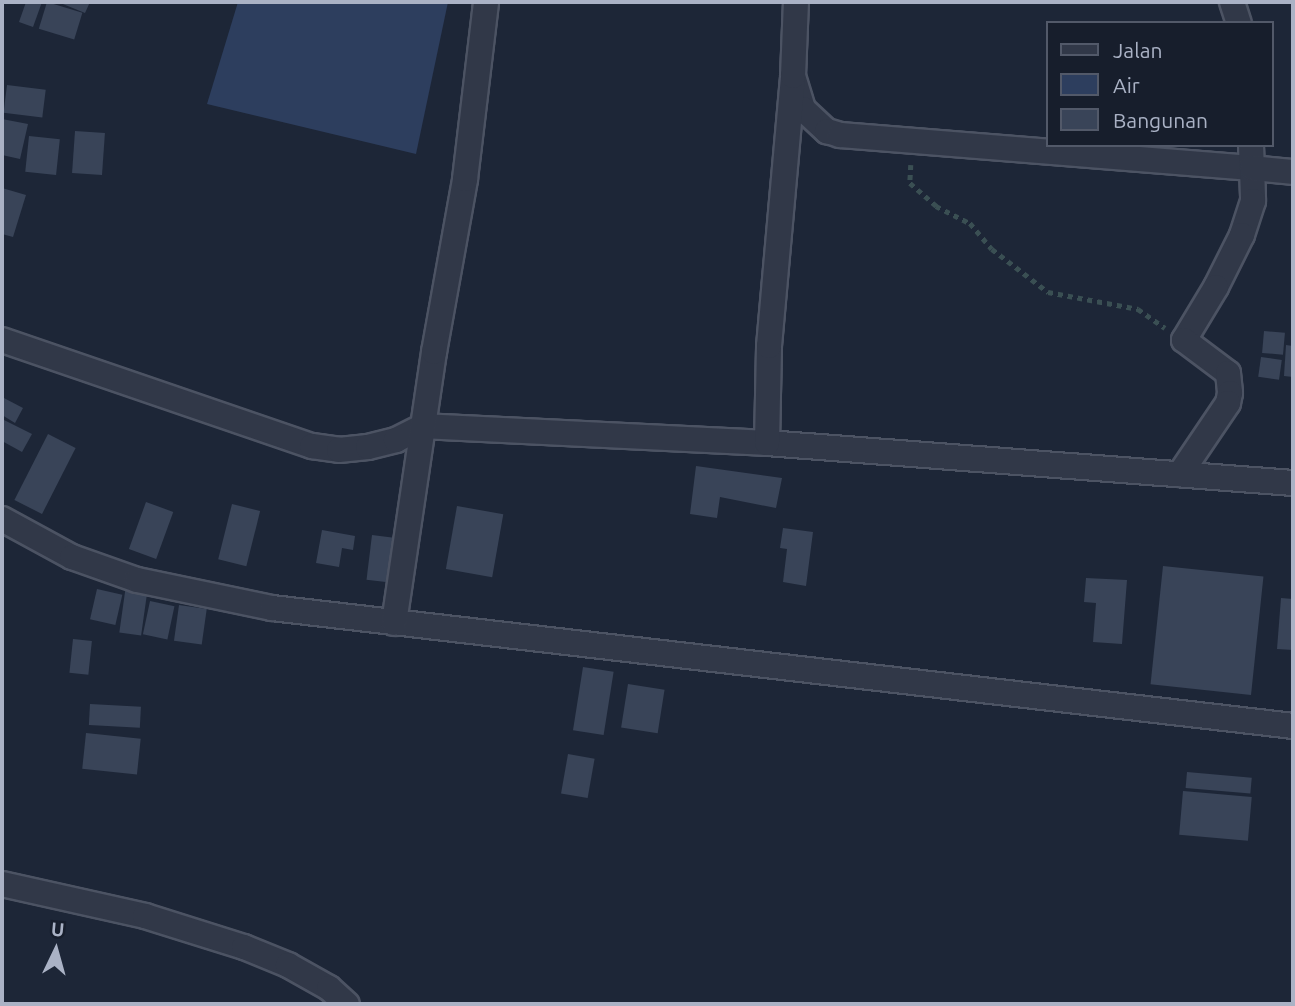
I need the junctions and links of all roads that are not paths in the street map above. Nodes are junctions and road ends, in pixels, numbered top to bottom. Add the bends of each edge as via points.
1 (486, 2) edge
2 (796, 2) edge
3 (1232, 2) edge
4 (1238, 21) edge
5 (793, 76) junction
6 (1252, 157) edge
7 (1293, 173) edge
8 (2, 340) edge
9 (422, 426) junction
10 (766, 443) junction
11 (1180, 474) junction
12 (1293, 483) edge
13 (2, 519) edge
14 (394, 623) junction
15 (1293, 726) edge
16 (2, 884) edge
17 (347, 1004) edge

1 - 9 street via 465,180
2 - 5 street
3 - 4 street
5 - 6 street via 803,109 827,131 840,135
5 - 10 street via 769,346
6 - 7 street
6 - 11 street via 1253,201 1242,235 1184,340 1228,373 1227,403
8 - 9 street via 312,446 339,450 368,447 396,440
9 - 10 street
9 - 14 street
10 - 11 street
11 - 12 street
13 - 14 street via 72,557 137,580 272,608
14 - 15 street
16 - 17 street via 145,916 244,947 288,965

